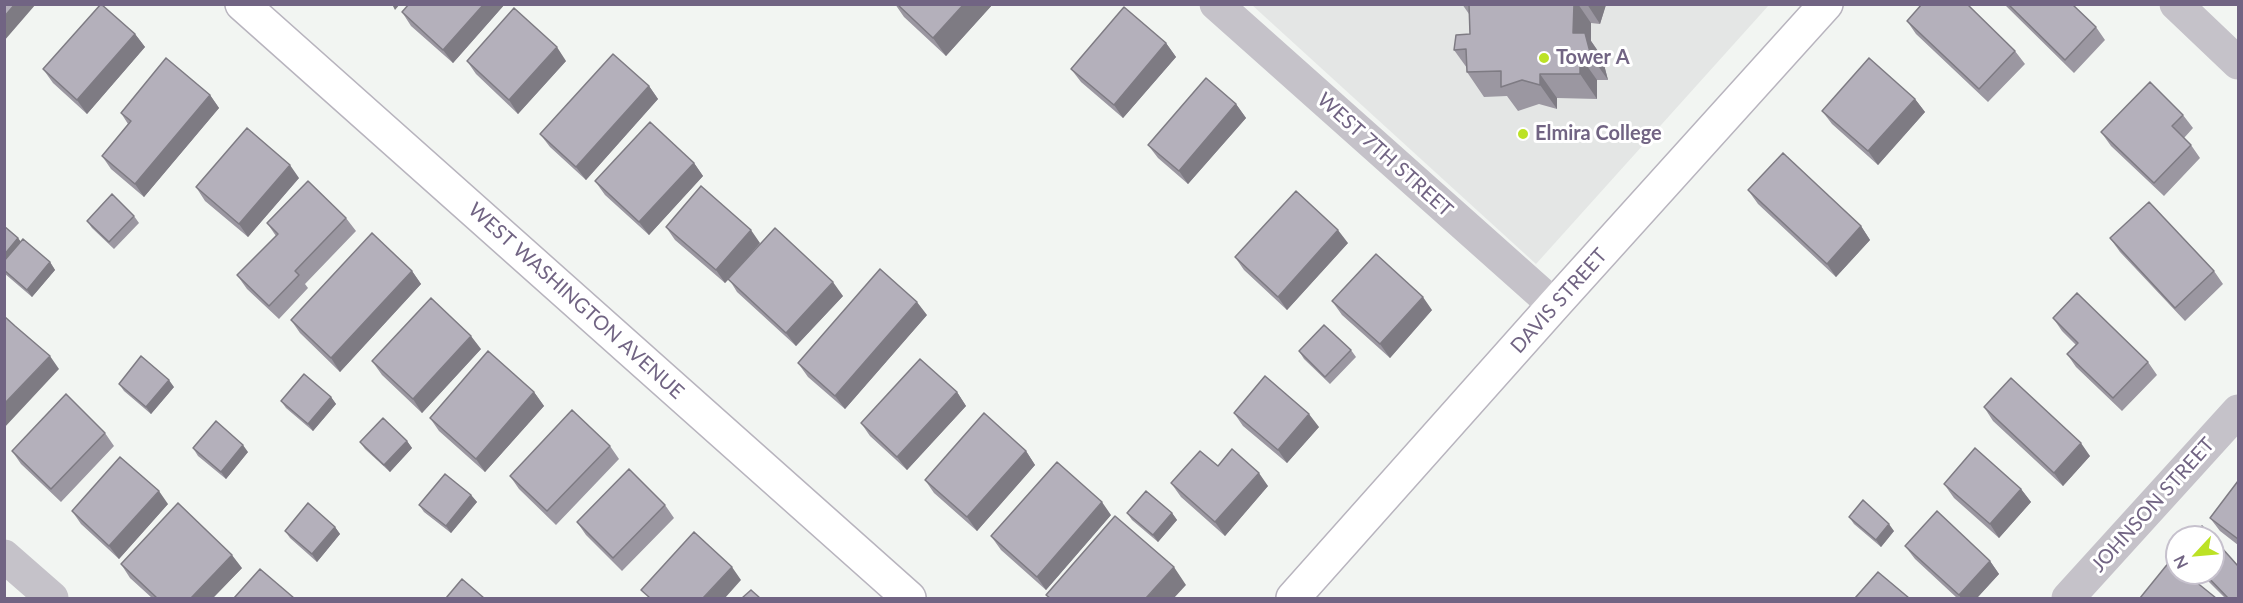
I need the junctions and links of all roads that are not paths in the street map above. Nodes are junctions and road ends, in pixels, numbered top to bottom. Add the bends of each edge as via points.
1 (242, 4) edge
2 (1216, 4) edge
3 (1826, 4) edge
4 (2176, 4) edge
5 (2238, 63) edge
6 (1554, 305) junction
7 (2238, 411) edge
8 (4, 556) edge
9 (52, 598) edge
10 (909, 598) edge
11 (1293, 598) edge
12 (2068, 598) edge

1 - 10 street, WEST WASHINGTON AVENUE
2 - 6 street, WEST 7TH STREET
3 - 6 street, DAVIS STREET
4 - 5 street
6 - 11 street, DAVIS STREET
7 - 12 street, JOHNSON STREET
8 - 9 street

